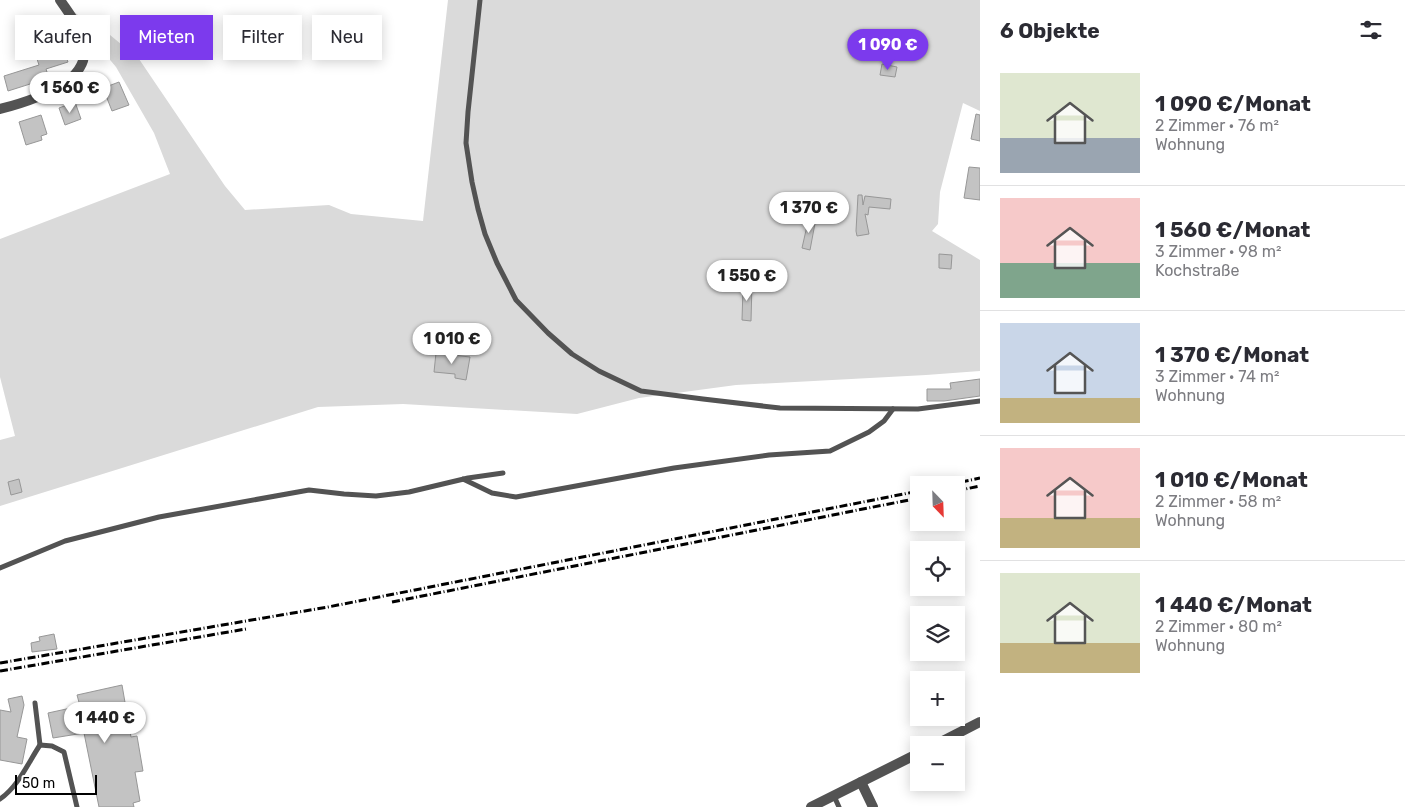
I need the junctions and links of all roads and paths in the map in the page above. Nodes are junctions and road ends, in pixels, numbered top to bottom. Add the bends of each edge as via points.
1 (60, 0) edge
2 (480, 0) edge
3 (0, 109) edge
4 (980, 401) edge
5 (893, 409) junction
6 (504, 473) dead end
7 (463, 479) junction
8 (0, 568) edge
9 (36, 703) dead end
10 (980, 722) edge
11 (953, 736) edge
12 (40, 745) junction
13 (910, 758) edge
14 (861, 782) junction
15 (833, 796) junction
16 (0, 800) edge
17 (77, 807) edge
18 (811, 807) edge
19 (839, 807) edge
20 (874, 807) edge

1 - 3 street via 79,30 84,60 74,76 52,90
2 - 5 lane via 467,120 466,143 472,182 485,234 505,280 516,300 548,333 599,371 641,391 780,408
4 - 5 lane via 918,410
5 - 7 lane via 869,432 830,451 769,455 674,468 516,497 492,493
6 - 7 lane
7 - 8 lane via 376,496 309,490 159,518 66,541
9 - 12 lane
10 - 11 street
12 - 16 lane
12 - 17 lane via 64,752
13 - 14 street
14 - 15 street
14 - 20 street
15 - 18 street
15 - 19 lane

